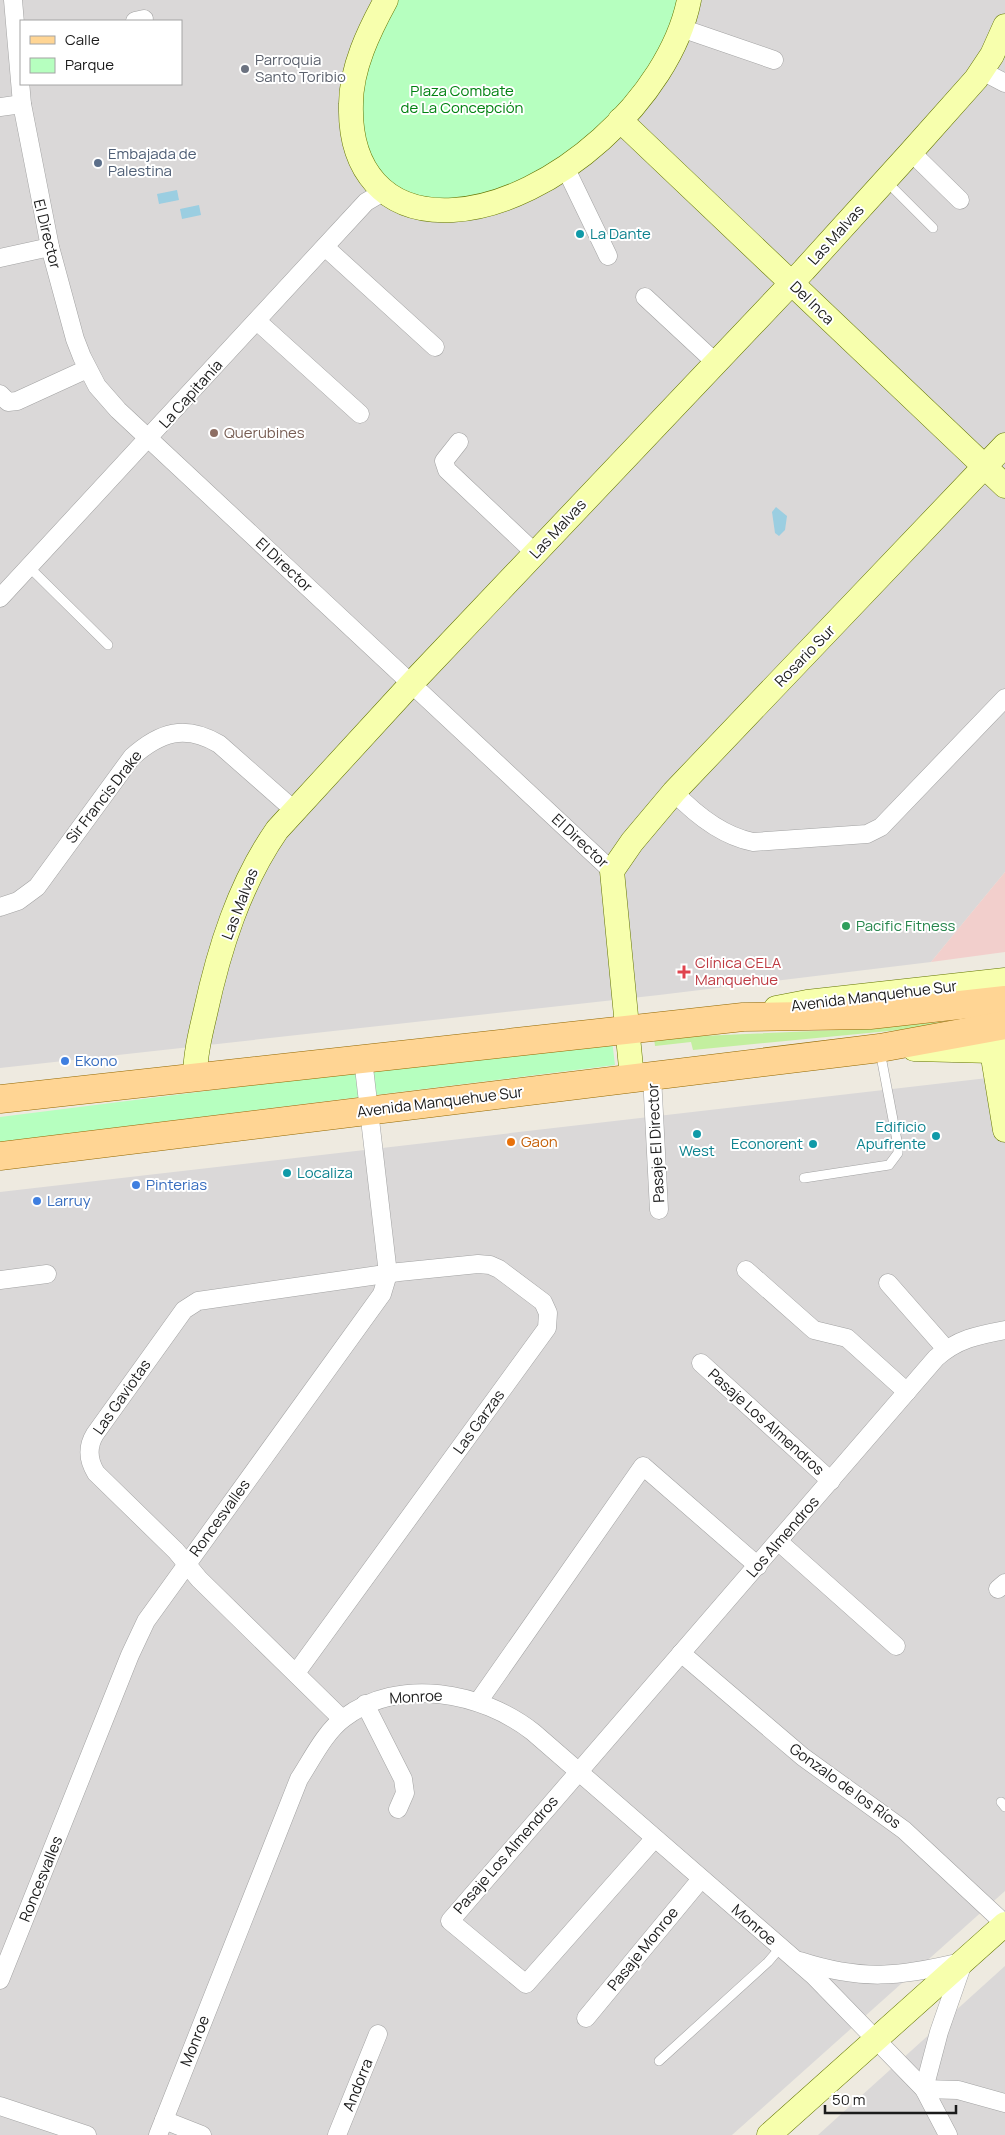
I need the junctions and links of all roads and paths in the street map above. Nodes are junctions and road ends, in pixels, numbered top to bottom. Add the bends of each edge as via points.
1 (13, 0) edge
2 (386, 0) edge
3 (689, 0) edge
4 (1005, 26) edge
5 (681, 28) junction
6 (19, 47) edge
7 (774, 60) dead end
8 (20, 66) edge
9 (982, 71) junction
10 (1005, 83) edge
11 (21, 85) edge
12 (22, 104) junction
13 (0, 107) edge
14 (620, 120) junction
15 (911, 152) junction
16 (565, 167) junction
17 (885, 180) junction
18 (383, 192) junction
19 (960, 200) dead end
20 (933, 228) dead end
21 (50, 247) junction
22 (325, 247) junction
23 (608, 256) dead end
24 (0, 258) edge
25 (791, 283) junction
26 (645, 297) dead end
27 (257, 321) junction
28 (435, 347) dead end
29 (716, 362) junction
30 (87, 369) junction
31 (0, 394) edge
32 (360, 414) dead end
33 (149, 440) junction
34 (459, 442) dead end
35 (1005, 445) edge
36 (985, 467) junction
37 (1005, 486) edge
38 (535, 554) junction
39 (29, 567) junction
40 (0, 598) edge
41 (108, 645) dead end
42 (411, 684) junction
43 (1005, 698) edge
44 (674, 792) junction
45 (294, 810) junction
46 (612, 871) junction
47 (0, 907) edge
48 (1005, 980) edge
49 (1005, 1000) edge
50 (743, 1017) junction
51 (1005, 1025) edge
52 (627, 1030) junction
53 (880, 1048) junction
54 (998, 1050) edge
55 (363, 1059) junction
56 (642, 1077) junction
57 (195, 1078) junction
58 (0, 1099) edge
59 (370, 1110) junction
60 (1005, 1130) edge
61 (0, 1156) edge
62 (804, 1178) dead end
63 (659, 1210) dead end
64 (746, 1270) dead end
65 (47, 1274) dead end
66 (388, 1274) junction
67 (0, 1280) edge
68 (888, 1283) dead end
69 (1005, 1330) edge
70 (946, 1349) junction
71 (701, 1363) dead end
72 (908, 1392) junction
73 (831, 1481) junction
74 (779, 1542) junction
75 (187, 1564) junction
76 (758, 1566) junction
77 (896, 1646) dead end
78 (681, 1653) junction
79 (296, 1673) junction
80 (478, 1702) junction
81 (365, 1704) junction
82 (342, 1719) junction
83 (577, 1772) junction
84 (398, 1809) dead end
85 (654, 1839) junction
86 (701, 1879) junction
87 (1005, 1924) edge
88 (780, 1948) junction
89 (798, 1960) junction
90 (964, 1961) junction
91 (0, 1980) edge
92 (586, 2018) dead end
93 (378, 2034) dead end
94 (877, 2039) junction
95 (659, 2061) dead end
96 (924, 2089) junction
97 (1005, 2103) edge
98 (0, 2106) edge
99 (161, 2128) edge
100 (87, 2135) edge
101 (202, 2135) edge
102 (338, 2135) edge
103 (769, 2135) edge
104 (948, 2135) edge

1 - 6 street, El Director
2 - 18 street via 364,47 350,103 358,155 366,173
3 - 5 street
4 - 9 street, Las Malvas
5 - 7 street
5 - 14 street via 659,71
6 - 8 street, El Director
9 - 10 street
9 - 15 street, Las Malvas
11 - 12 street, El Director
12 - 13 street
12 - 21 street, El Director
14 - 16 street
14 - 25 street, Del Inca
15 - 17 street, Las Malvas
15 - 19 street
16 - 18 street via 519,193 471,208 434,209 412,205
16 - 23 street
17 - 20 lane
17 - 25 street, Las Malvas
18 - 22 street, La Capitanía via 366,202
21 - 24 street
21 - 30 street, El Director via 74,339
22 - 27 street, La Capitanía
22 - 28 street
25 - 29 street, Las Malvas
25 - 36 street, Del Inca
26 - 29 street
27 - 32 street
27 - 33 street, La Capitanía
29 - 38 street, Las Malvas
30 - 31 street via 17,401 8,402
30 - 33 street, El Director via 107,399
33 - 39 street, La Capitanía
33 - 42 street, El Director
34 - 38 street via 444,461 447,470
35 - 36 street, Rosario Sur
36 - 37 street, Del Inca
36 - 44 street, Rosario Sur
38 - 42 street, Las Malvas
39 - 40 street, La Capitanía
39 - 41 lane
42 - 45 street, Las Malvas
42 - 46 street, El Director
43 - 44 street via 881,827 867,834 753,842 736,839 689,808
44 - 46 street, Rosario Sur
45 - 47 street, Sir Francis Drake via 214,741 187,732 162,736 132,758 37,887 18,901
45 - 57 street, Las Malvas via 262,852 238,900 211,988 195,1061
46 - 52 street, El Director
48 - 50 street, Avenida Manquehue Sur via 807,1002
49 - 50 main road, Avenida Manquehue Sur via 870,1015
50 - 52 main road, Avenida Manquehue Sur
51 - 53 main road, Avenida Manquehue Sur
52 - 55 main road, Avenida Manquehue Sur
52 - 56 street, El Director
53 - 54 street, Avenida Manquehue Sur
53 - 56 main road, Avenida Manquehue Sur
53 - 62 lane via 898,1146 895,1159 889,1164
54 - 60 street
55 - 57 main road, Avenida Manquehue Sur
55 - 59 street, Roncesvalles
56 - 59 main road, Avenida Manquehue Sur
56 - 63 street, Pasaje El Director
57 - 58 main road, Avenida Manquehue Sur
59 - 61 main road, Avenida Manquehue Sur
59 - 66 street, Roncesvalles
64 - 72 street via 814,1330 847,1338
65 - 67 street
66 - 75 street, Roncesvalles via 382,1294
66 - 75 street, Las Gaviotas via 198,1301 184,1310 95,1434 89,1452 96,1473
66 - 79 street, Las Garzas via 490,1265 543,1302 548,1321 543,1334
68 - 70 street
69 - 70 street, Los Almendros via 968,1337
70 - 72 street, Los Almendros
71 - 73 street, Pasaje Los Almendros
72 - 73 street, Los Almendros
73 - 74 street, Los Almendros
74 - 76 street, Los Almendros
74 - 77 street
75 - 79 street, Las Gaviotas
75 - 91 street, Roncesvalles via 138,1635
76 - 78 street, Los Almendros
76 - 80 street via 643,1466
78 - 83 street, Los Almendros
78 - 87 street, Gonzalo de los Ríos via 803,1757 904,1830
79 - 82 street, Las Gaviotas
80 - 81 street, Monroe via 422,1694 396,1696
80 - 83 street, Monroe via 517,1720
81 - 82 street, Monroe
81 - 84 street via 403,1779 404,1793
82 - 99 street, Monroe via 299,1779
83 - 85 street, Monroe
83 - 85 street, Pasaje Los Almendros via 450,1921 526,1984
85 - 86 street, Monroe
86 - 88 street, Monroe
86 - 92 street, Pasaje Monroe
87 - 90 street
88 - 89 street, Monroe
88 - 95 lane
89 - 90 street, Monroe via 844,1973 876,1976 921,1972
89 - 94 street, Monroe
90 - 94 street
90 - 96 street via 939,2032
93 - 102 street, Andorra
94 - 96 street, Monroe
94 - 103 street
96 - 97 street via 958,2090
96 - 104 street, Monroe
98 - 100 street
99 - 101 street

